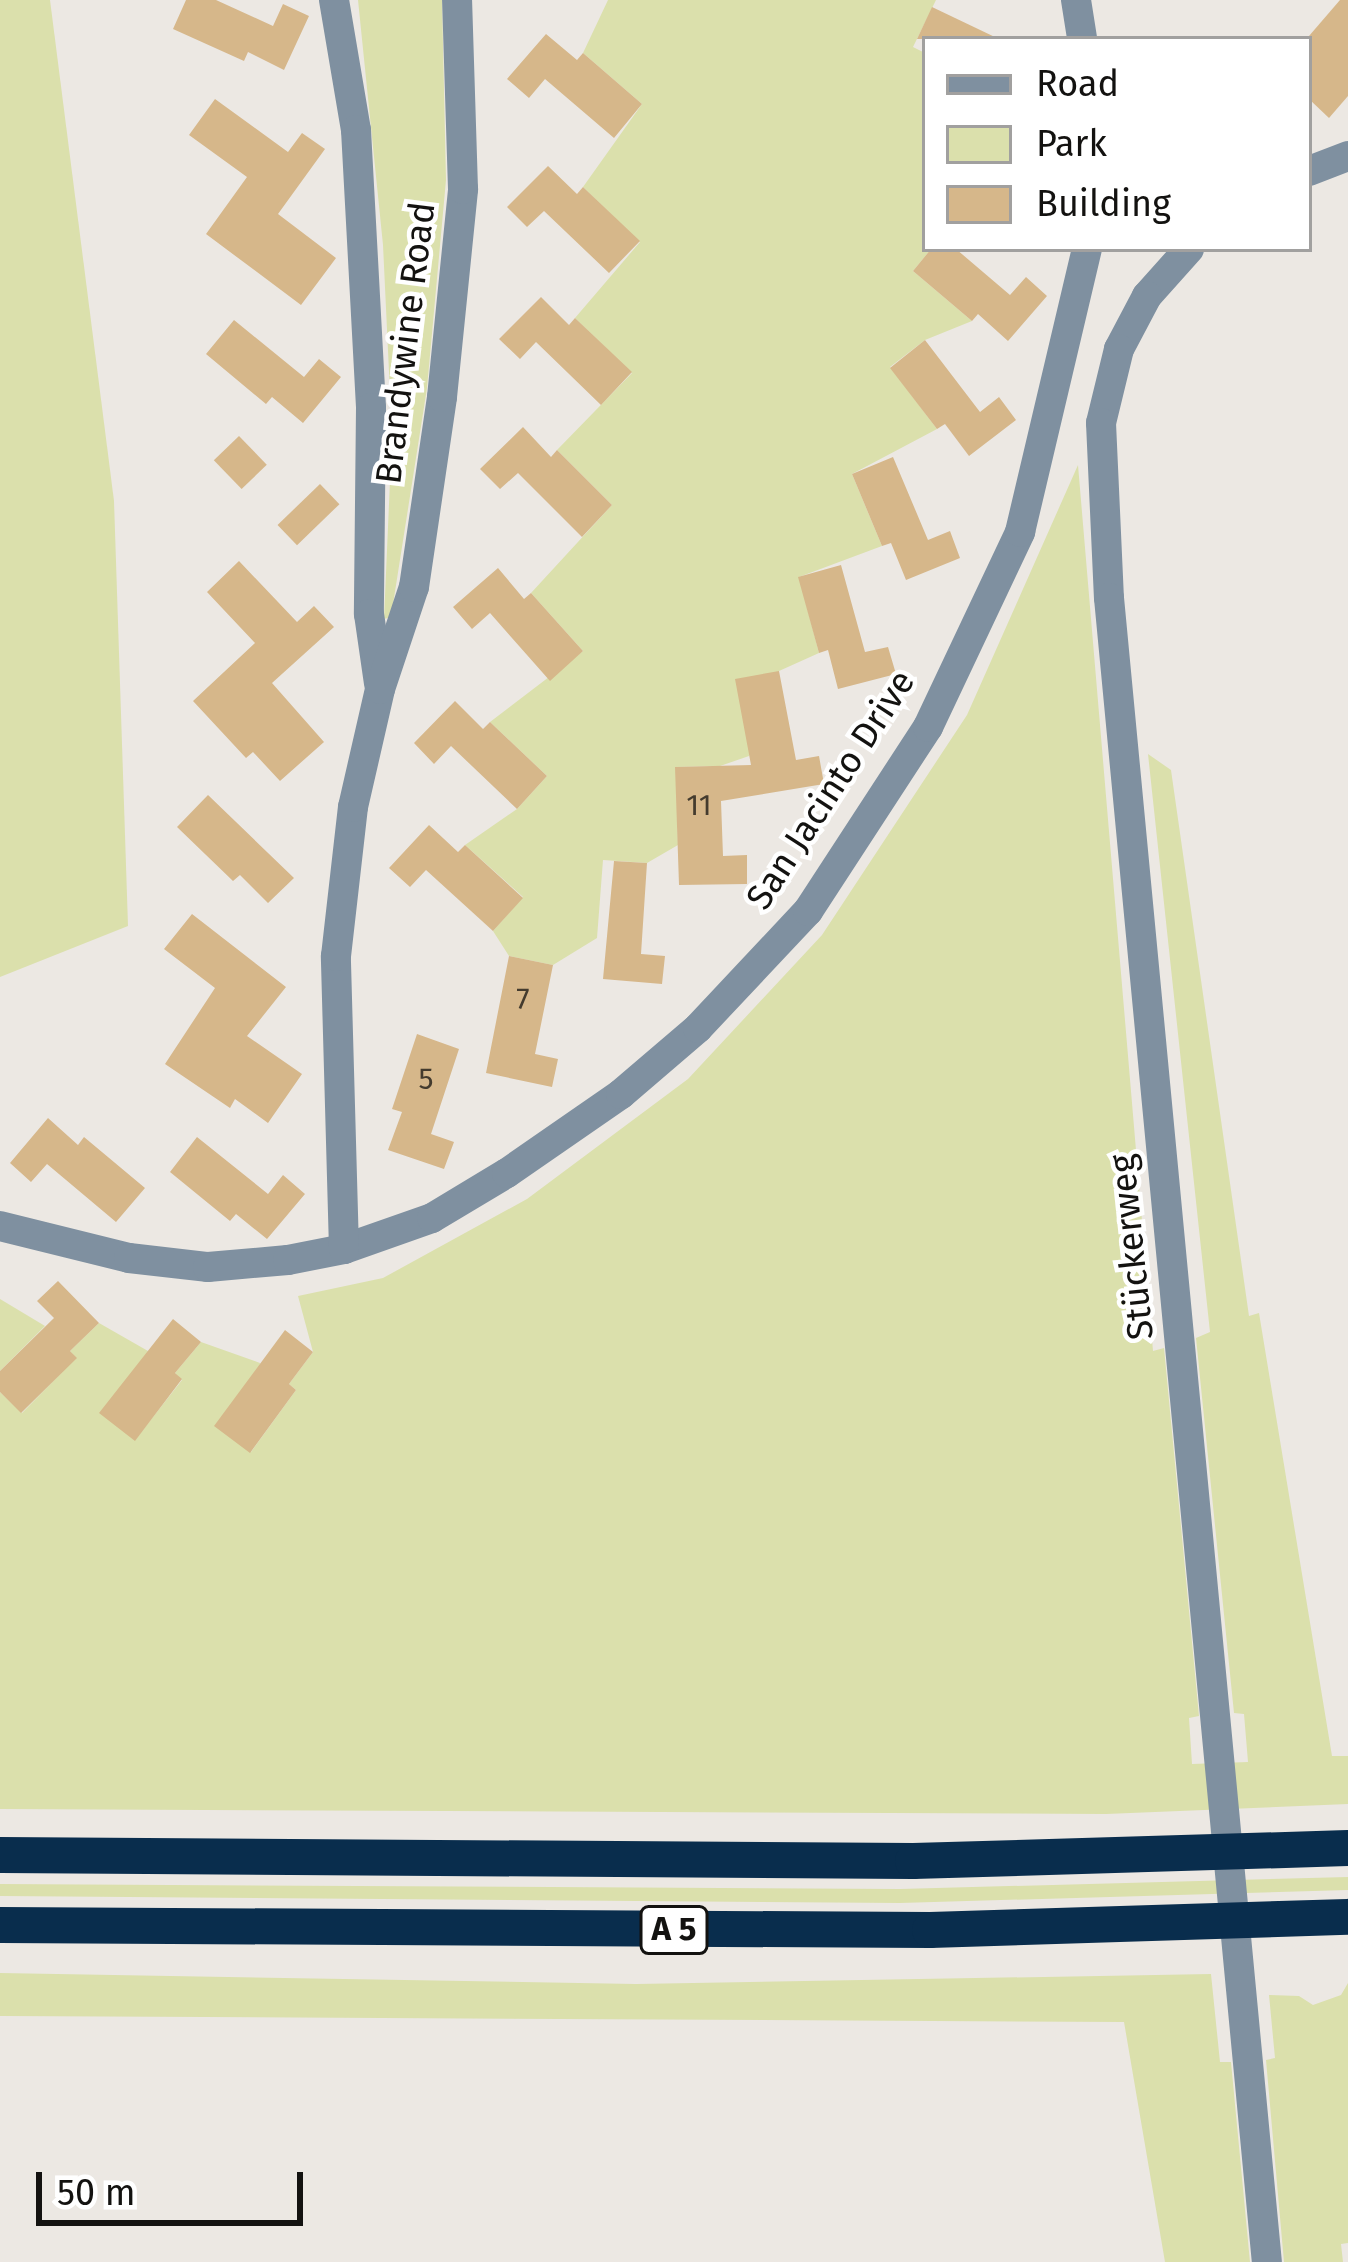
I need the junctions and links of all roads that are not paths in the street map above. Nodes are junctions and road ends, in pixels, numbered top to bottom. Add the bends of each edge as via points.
1 (334, 0) edge
2 (457, 0) edge
3 (1076, 0) edge
4 (1082, 36) edge
5 (1348, 156) edge
6 (1312, 170) edge
7 (1086, 252) edge
8 (1186, 252) edge
9 (380, 689) junction
10 (0, 1226) edge
11 (344, 1249) junction
12 (1348, 1848) edge
13 (0, 1855) edge
14 (1348, 1917) edge
15 (0, 1925) edge
16 (1267, 2262) edge

1 - 9 street, Brandywine Road via 356,130 371,408 369,614
2 - 9 street, Brandywine Road via 463,189 442,397 414,586
3 - 4 street
5 - 6 street
7 - 11 street, San Jacinto Drive via 1020,532 928,727 808,911 698,1028 621,1094 432,1218
8 - 16 street, Stückerweg via 1147,296 1119,349 1101,423 1109,598
9 - 11 street, Brandywine Road via 352,807 336,956
10 - 11 street, San Jacinto Drive via 129,1258 208,1267
12 - 13 highway, A 5 via 913,1861
14 - 15 highway, A 5 via 883,1930

